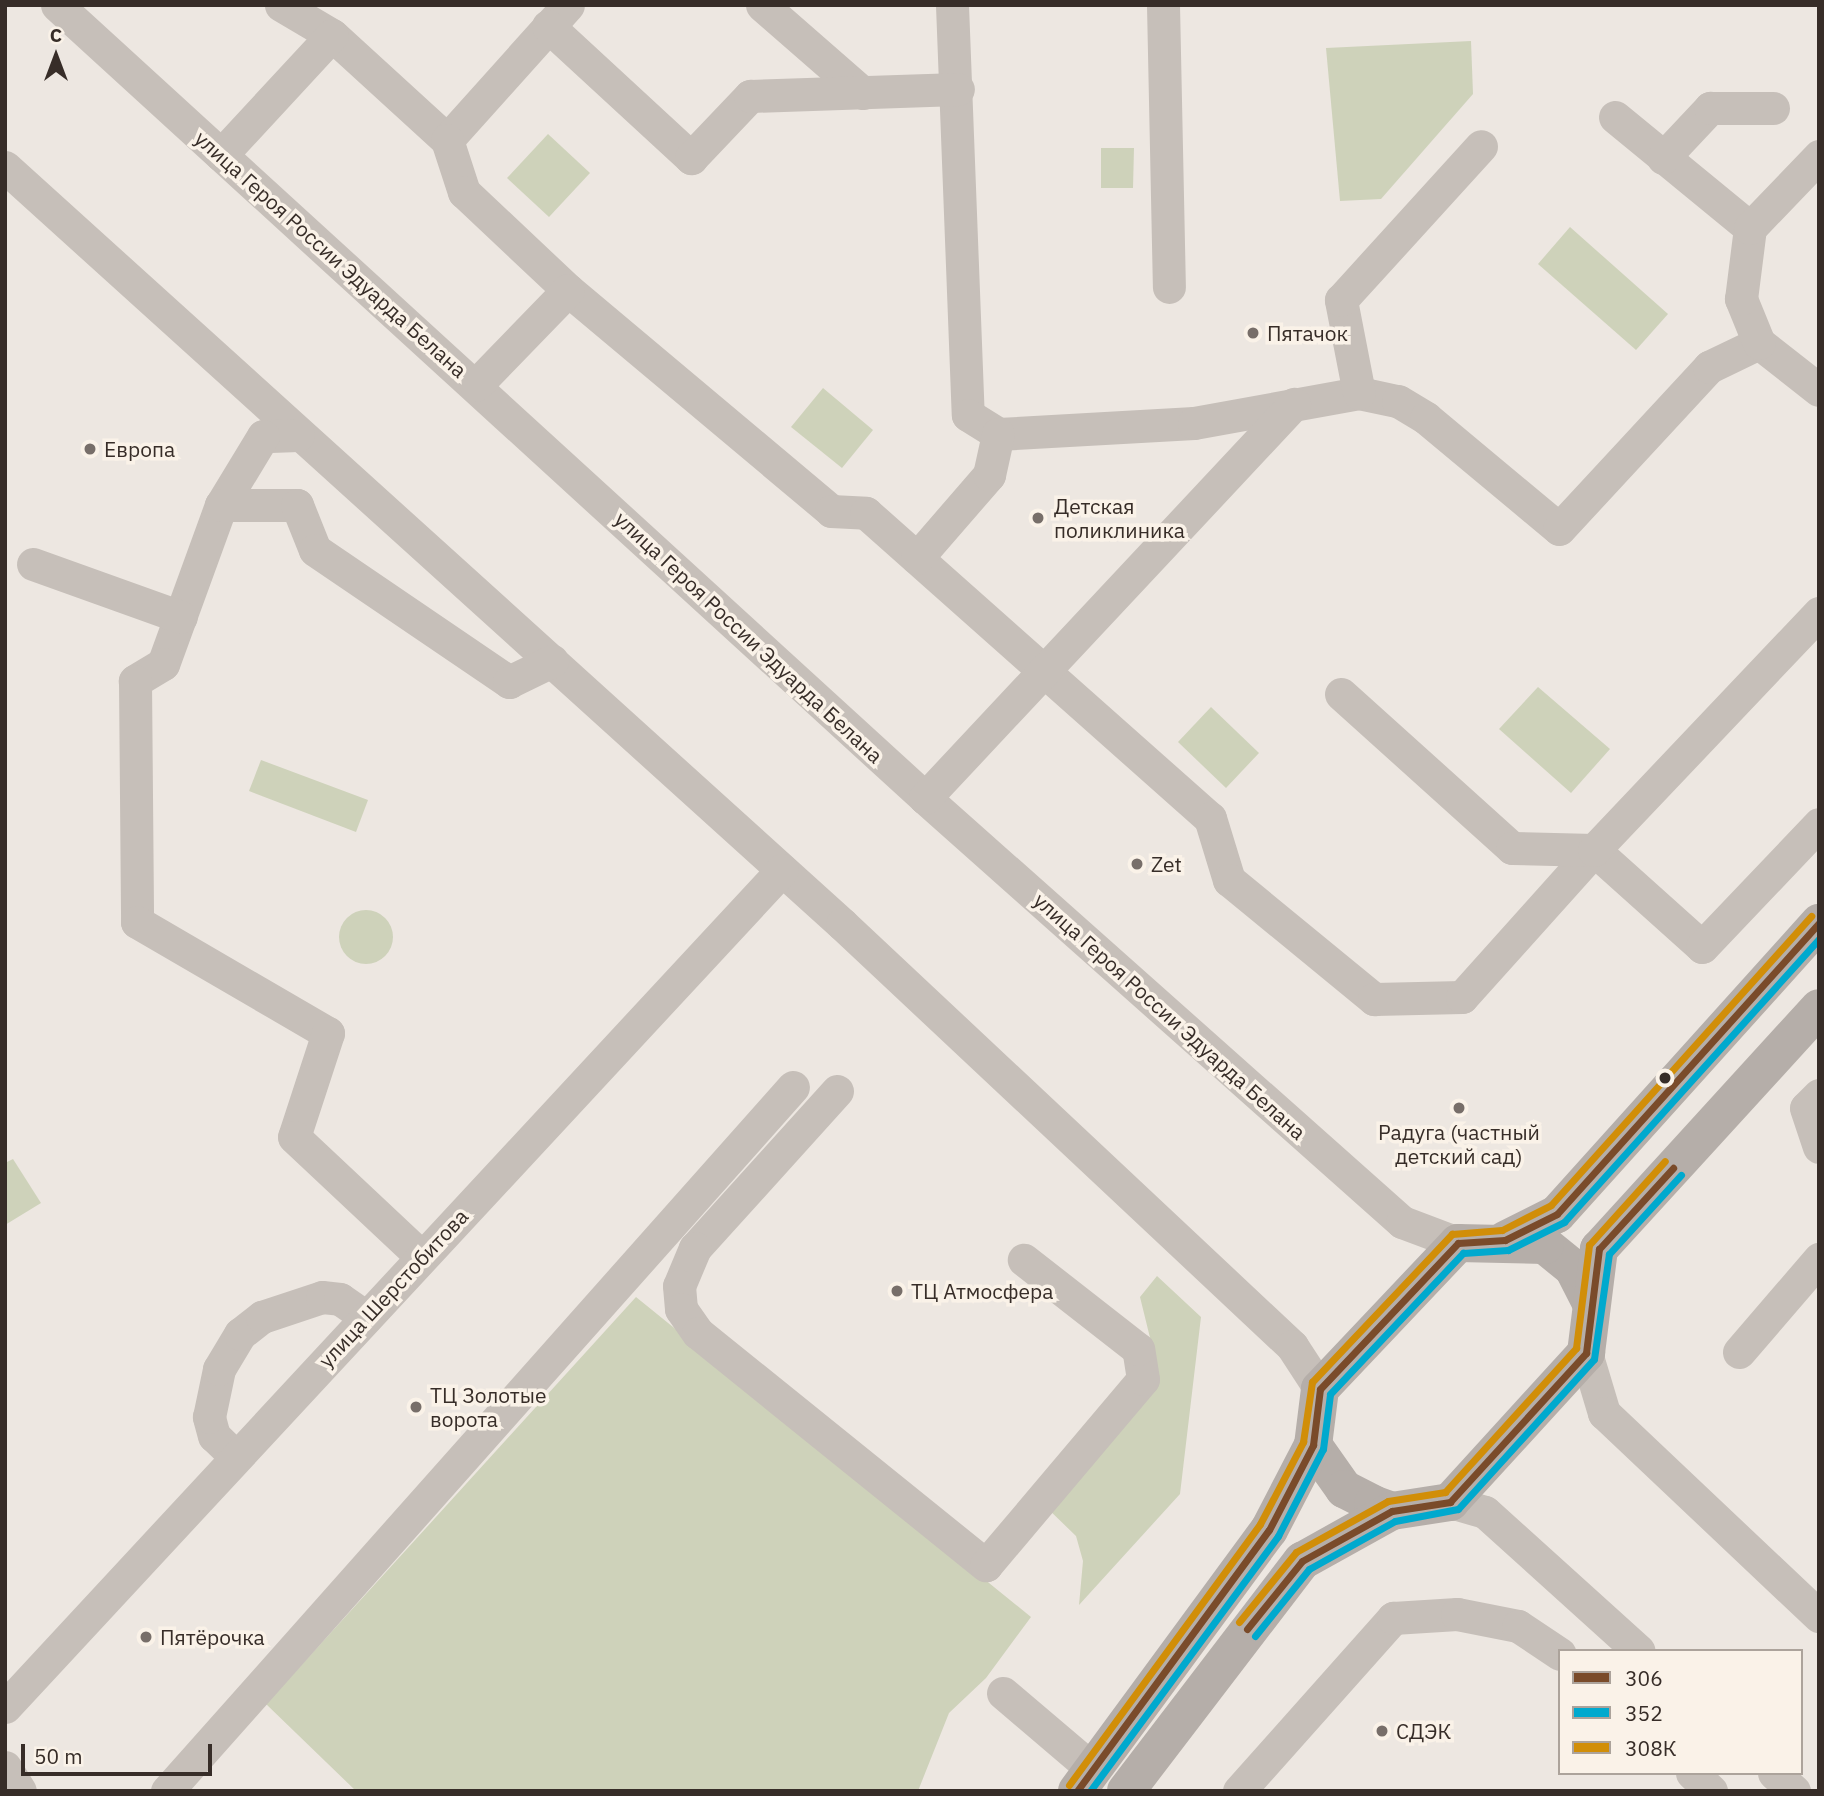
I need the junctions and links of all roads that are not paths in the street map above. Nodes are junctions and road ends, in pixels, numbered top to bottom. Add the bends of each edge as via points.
1 (57, 5) edge
2 (281, 5) edge
3 (762, 5) edge
4 (952, 5) edge
5 (1163, 5) edge
6 (558, 16) edge
7 (332, 34) junction
8 (958, 89) junction
9 (863, 93) junction
10 (1773, 108) dead end
11 (1615, 117) dead end
12 (447, 140) junction
13 (1481, 146) dead end
14 (221, 155) junction
15 (1819, 156) edge
16 (1663, 158) junction
17 (5, 167) edge
18 (1750, 228) junction
19 (1169, 287) dead end
20 (568, 290) junction
21 (1759, 343) junction
22 (476, 385) junction
23 (1819, 390) edge
24 (1359, 393) junction
25 (1294, 404) junction
26 (998, 434) junction
27 (298, 435) junction
28 (221, 505) junction
29 (917, 558) junction
30 (33, 564) dead end
31 (1819, 613) edge
32 (181, 617) junction
33 (552, 661) junction
34 (1041, 668) junction
35 (1340, 694) dead end
36 (925, 798) junction
37 (1819, 824) edge
38 (1594, 850) junction
39 (782, 870) junction
40 (1819, 923) edge
41 (1819, 1008) edge
42 (793, 1087) dead end
43 (837, 1091) dead end
44 (1819, 1095) edge
45 (1819, 1147) edge
46 (1504, 1240) junction
47 (1458, 1243) junction
48 (422, 1257) junction
49 (1024, 1259) dead end
50 (1819, 1259) edge
51 (1591, 1303) junction
52 (366, 1317) junction
53 (1740, 1352) dead end
54 (1586, 1353) junction
55 (1320, 1389) junction
56 (1313, 1445) junction
57 (236, 1458) junction
58 (1450, 1502) junction
59 (1392, 1511) junction
60 (1819, 1616) edge
61 (1637, 1649) edge
62 (1558, 1653) edge
63 (1003, 1693) dead end
64 (5, 1707) edge
65 (5, 1767) edge
66 (1694, 1775) edge
67 (1084, 1779) edge
68 (20, 1791) edge
69 (167, 1791) edge
70 (1126, 1791) edge
71 (1239, 1791) edge
72 (1711, 1791) edge

1 - 14 street, улица Героя России Эдуарда Белана
2 - 7 street
3 - 9 street
4 - 8 street
5 - 19 street
6 - 9 street via 691,158 750,96
6 - 12 street
7 - 12 street
7 - 14 street
8 - 9 street
8 - 26 street via 968,415
10 - 16 street via 1710,108
11 - 16 street
12 - 20 street via 464,192
13 - 24 street via 1341,300
14 - 22 street, улица Героя России Эдуарда Белана
15 - 18 street
16 - 18 street
17 - 27 street
18 - 21 street via 1741,299
20 - 22 street
20 - 29 street via 831,511 866,513
21 - 23 street
21 - 24 street via 1709,367 1559,529 1426,418 1398,401
22 - 36 street, улица Героя России Эдуарда Белана
24 - 25 street
25 - 26 street via 1194,423
25 - 34 street
26 - 29 street via 989,475
27 - 28 street via 263,436
27 - 33 street
28 - 32 street
28 - 33 street via 297,505 315,550 509,682
29 - 34 street
30 - 32 street
31 - 38 street
32 - 48 street via 163,664 135,681 137,922 328,1033 294,1137
33 - 39 street
34 - 36 street
34 - 38 street via 1210,818 1228,880 1374,999 1462,997
35 - 38 street via 1511,848
36 - 47 street, улица Героя России Эдуарда Белана via 1402,1222
37 - 38 street via 1702,947
39 - 48 street, улица Шерстобитова
39 - 55 street via 1292,1346
40 - 46 main road via 1557,1213
41 - 51 main road via 1599,1249
42 - 69 street
43 - 49 street via 695,1248 679,1286 681,1309 698,1333 986,1565 1143,1379 1138,1349
44 - 45 street via 1806,1108
46 - 47 main road
46 - 51 main road via 1545,1245 1573,1268
47 - 55 main road
48 - 52 street, улица Шерстобитова
50 - 53 street
51 - 54 main road
52 - 57 street, улица Шерстобитова
52 - 57 street via 341,1299 322,1297 262,1317 240,1334 219,1368 209,1418 214,1436
54 - 58 main road
54 - 60 street via 1604,1413
55 - 56 main road
56 - 59 main road via 1344,1489
56 - 67 main road via 1269,1530
57 - 64 street, улица Шерстобитова
58 - 59 main road
58 - 61 street via 1485,1512
59 - 70 main road via 1302,1561
62 - 71 street via 1518,1626 1457,1614 1393,1618
63 - 67 street
65 - 68 street
66 - 72 street

